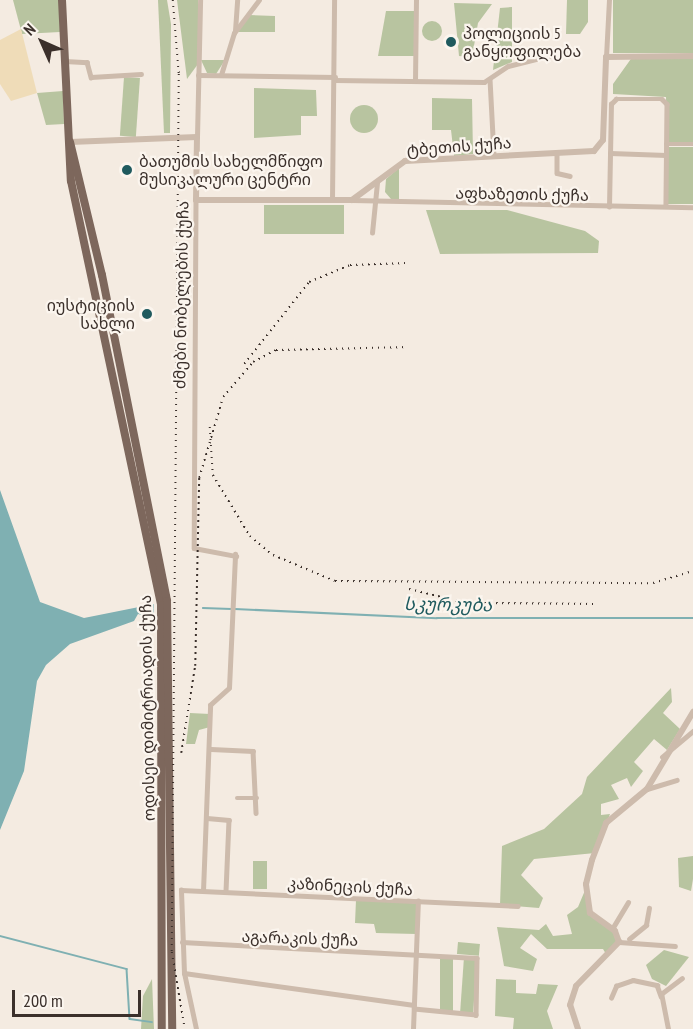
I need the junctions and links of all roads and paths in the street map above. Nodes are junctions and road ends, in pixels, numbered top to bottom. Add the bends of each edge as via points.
1 (62, 0) edge
2 (200, 0) edge
3 (237, 0) edge
4 (259, 0) edge
5 (334, 0) edge
6 (416, 0) edge
7 (602, 0) edge
8 (609, 3) edge
9 (234, 33) junction
10 (564, 52) dead end
11 (606, 57) junction
12 (693, 57) edge
13 (65, 61) junction
14 (141, 74) dead end
15 (198, 75) junction
16 (221, 75) junction
17 (335, 78) junction
18 (490, 79) junction
19 (415, 81) junction
20 (603, 124) junction
21 (611, 124) junction
22 (197, 137) junction
23 (69, 142) junction
24 (666, 144) junction
25 (693, 144) edge
26 (557, 153) junction
27 (610, 153) junction
28 (666, 155) junction
29 (494, 156) junction
30 (570, 176) dead end
31 (376, 183) junction
32 (196, 200) junction
33 (332, 200) junction
34 (352, 200) junction
35 (374, 202) junction
36 (666, 206) junction
37 (609, 207) junction
38 (693, 207) edge
39 (372, 233) dead end
40 (101, 270) junction
41 (91, 271) junction
42 (94, 285) junction
43 (104, 285) junction
44 (693, 712) edge
45 (693, 731) edge
46 (211, 749) junction
47 (663, 757) junction
48 (677, 780) dead end
49 (646, 789) junction
50 (237, 798) dead end
51 (257, 798) junction
52 (256, 813) dead end
53 (207, 818) junction
54 (203, 891) junction
55 (226, 892) junction
56 (418, 902) junction
57 (628, 902) dead end
58 (518, 906) dead end
59 (649, 908) dead end
60 (612, 929) junction
61 (627, 941) junction
62 (182, 942) junction
63 (619, 942) junction
64 (675, 946) dead end
65 (418, 954) junction
66 (184, 973) junction
67 (682, 978) dead end
68 (661, 996) junction
69 (611, 998) dead end
70 (414, 1007) junction
71 (162, 1029) edge
72 (172, 1029) edge
73 (196, 1029) edge
74 (413, 1029) edge
75 (578, 1029) edge
76 (668, 1029) edge

1 - 13 main road
2 - 15 street, ძმები ნობელების ქუჩა
3 - 9 street
4 - 9 street
5 - 17 street
6 - 19 street
7 - 8 street
8 - 11 street
9 - 16 street
10 - 18 street via 508,66
11 - 12 street
11 - 20 street
13 - 14 street via 87,62 90,77
13 - 23 main road
15 - 16 street
15 - 22 street, ძმები ნობელების ქუჩა
16 - 17 street
17 - 19 street
17 - 33 street
18 - 19 street
18 - 29 street
20 - 21 street
20 - 26 street, ტბეთის ქუჩა via 603,140 594,151
21 - 24 street via 613,100 662,99 667,104
21 - 27 street
22 - 23 street
22 - 32 street, ძმები ნობელების ქუჩა
23 - 40 main road
23 - 41 main road via 70,181
24 - 25 street
24 - 28 street
26 - 29 street, ტბეთის ქუჩა
26 - 30 street via 557,173
27 - 28 street
27 - 37 street
28 - 36 street
29 - 31 street, ტბეთის ქუჩა via 405,161
31 - 34 street, ტბეთის ქუჩა
31 - 35 street
32 - 33 street
32 - 46 street, ძმები ნობელების ქუჩა via 192,370 194,548 231,550 236,556 229,689 211,702
33 - 34 street
34 - 35 street, აფხაზეთის ქუჩა
35 - 37 street, აფხაზეთის ქუჩა
35 - 39 street
36 - 37 street, აფხაზეთის ქუჩა
36 - 38 street, აფხაზეთის ქუჩა
40 - 41 main road
40 - 43 main road, ოდისეი დიმიტრიადის ქუჩა
41 - 42 main road, ოდისეი დიმიტრიადის ქუჩა
42 - 43 main road
42 - 71 main road, ოდისეი დიმიტრიადის ქუჩა via 161,605
43 - 72 main road, ოდისეი დიმიტრიადის ქუჩა via 167,601
44 - 47 street
45 - 47 street
46 - 51 street via 252,751
46 - 53 street, ძმები ნობელების ქუჩა
47 - 49 street
48 - 49 street
49 - 60 street via 606,823 587,876 590,913
50 - 51 street
51 - 52 street
53 - 54 street, ძმები ნობელების ქუჩა
53 - 55 street via 228,820
54 - 55 street, კაზინეცის ქუჩა
54 - 62 street, კაზინეცის ქუჩა via 181,890
55 - 56 street, კაზინეცის ქუჩა
56 - 58 street, კაზინეცის ქუჩა
56 - 65 street
57 - 60 street
59 - 61 street via 646,925
60 - 63 street
61 - 63 street
61 - 64 street
62 - 65 street, აგარაკის ქუჩა
62 - 66 street
63 - 75 street via 576,986 570,1005
65 - 70 street
65 - 70 street, აგარაკის ქუჩა via 477,958 476,1015
66 - 70 street
66 - 73 street
67 - 68 street
68 - 69 street via 657,985 633,980 616,986
68 - 76 street
70 - 74 street

